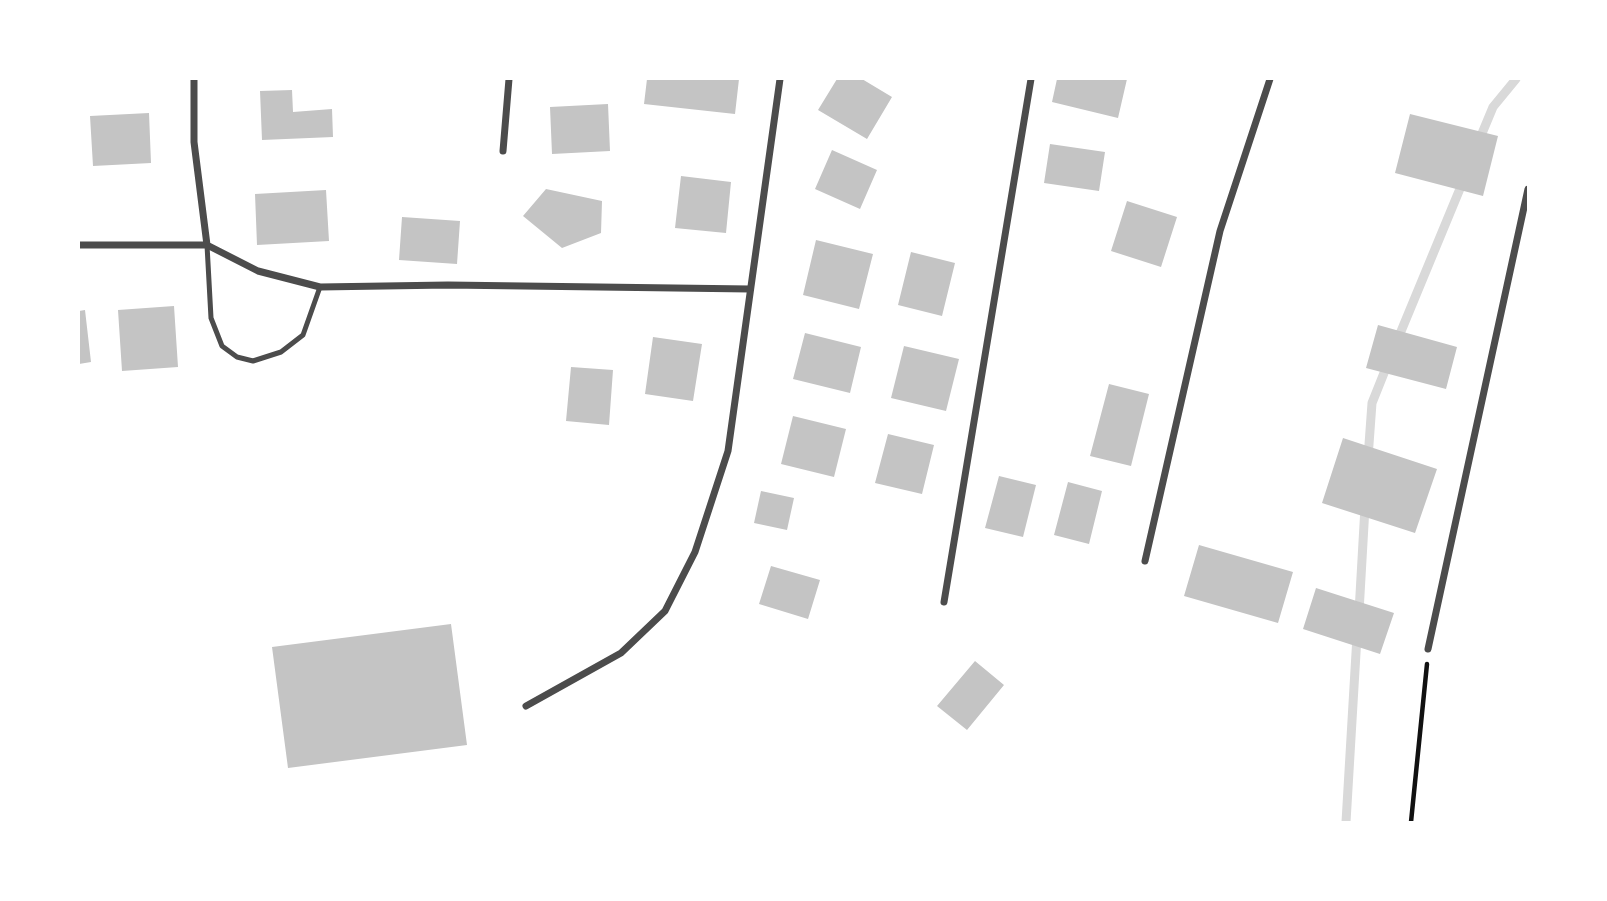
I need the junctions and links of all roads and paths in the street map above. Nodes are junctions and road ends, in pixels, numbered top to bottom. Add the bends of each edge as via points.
1 (194, 79) edge
2 (509, 79) edge
3 (780, 79) edge
4 (1031, 79) edge
5 (1270, 79) edge
6 (503, 151) dead end
7 (1528, 188) edge
8 (79, 245) edge
9 (207, 245) junction
10 (320, 288) junction
11 (750, 289) junction
12 (1145, 561) dead end
13 (944, 602) dead end
14 (1428, 649) joint
15 (526, 706) dead end
16 (1411, 822) edge

1 - 9 street via 194,142
2 - 6 street
3 - 11 street
4 - 13 street
5 - 12 street via 1220,231
7 - 14 street
8 - 9 street
9 - 10 street via 258,271
9 - 10 lane via 211,318 222,346 237,357 253,361 281,352 303,335
10 - 11 street
11 - 15 street via 728,451 695,552 665,611 621,653
14 - 16 path

